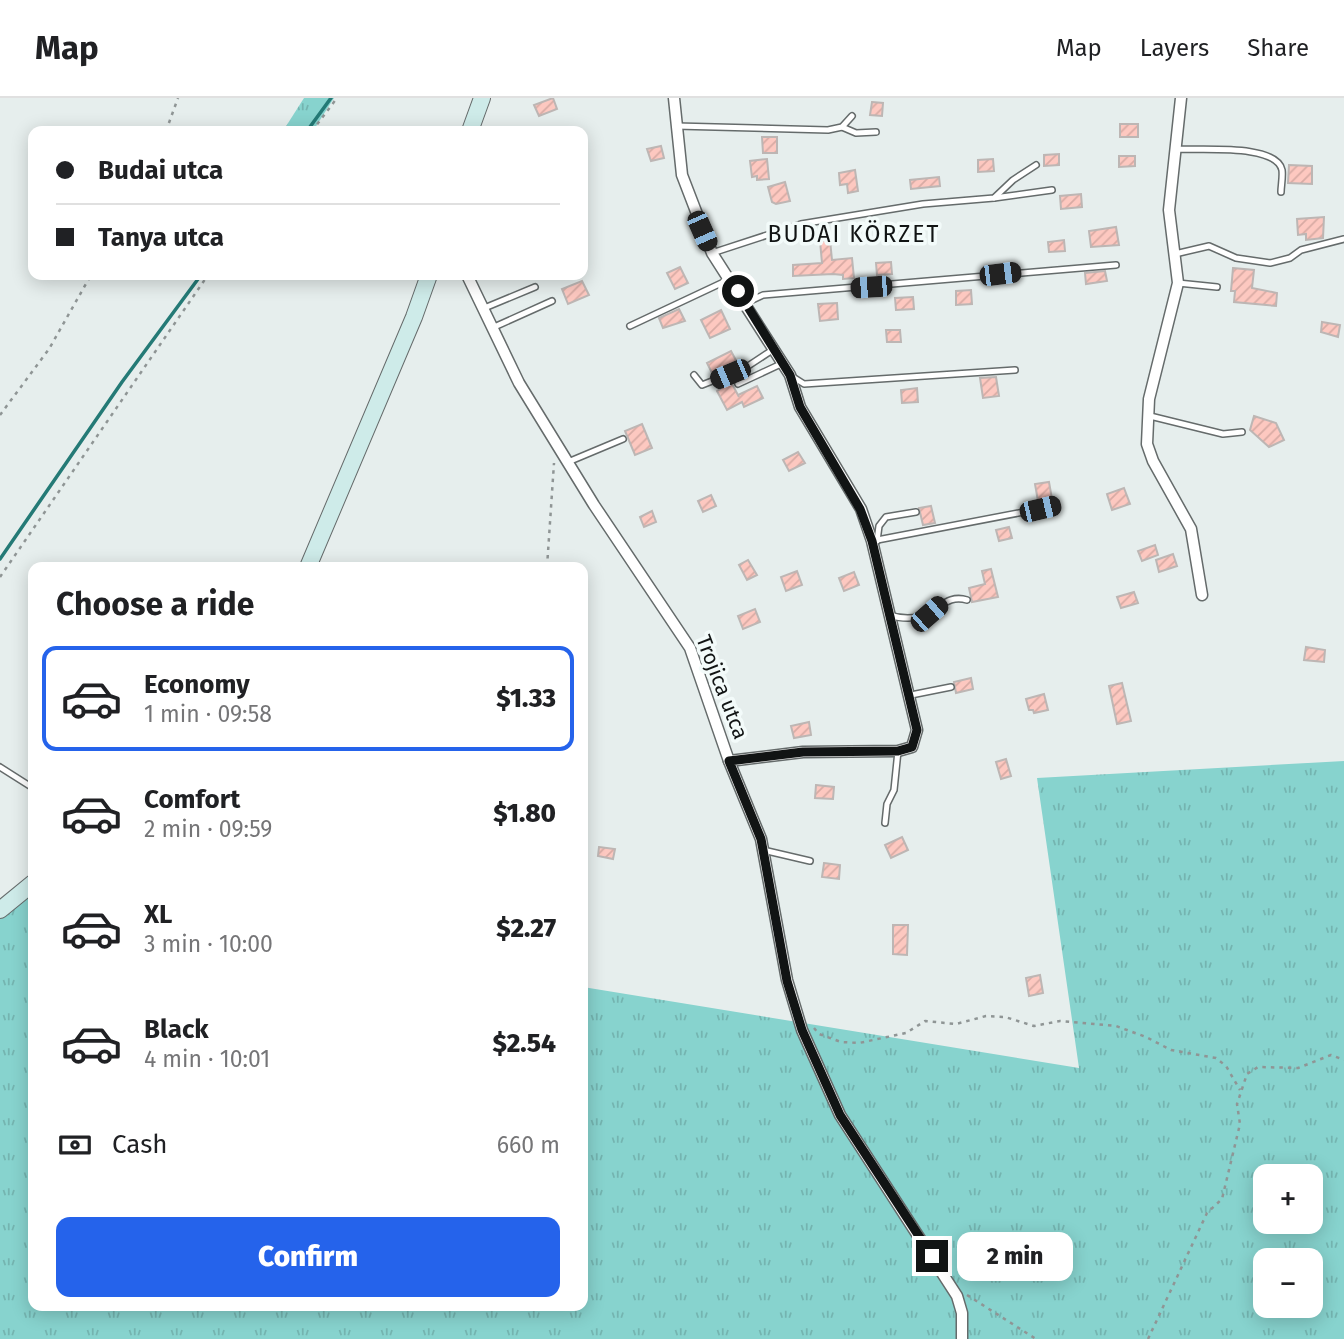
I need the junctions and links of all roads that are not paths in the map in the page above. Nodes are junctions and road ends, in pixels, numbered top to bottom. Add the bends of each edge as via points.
1 (482, 98) edge
2 (674, 98) edge
3 (1181, 98) edge
4 (852, 116) dead end
5 (472, 126) edge
6 (676, 126) junction
7 (842, 127) junction
8 (876, 132) dead end
9 (1178, 149) junction
10 (1036, 165) dead end
11 (1052, 190) dead end
12 (1280, 192) dead end
13 (993, 198) junction
14 (1344, 239) edge
15 (712, 253) junction
16 (1175, 254) junction
17 (1116, 265) dead end
18 (730, 279) junction
19 (427, 280) edge
20 (469, 280) edge
21 (1178, 283) junction
22 (535, 287) dead end
23 (1217, 287) dead end
24 (552, 301) dead end
25 (746, 303) junction
26 (482, 310) junction
27 (630, 326) dead end
28 (492, 328) junction
29 (774, 349) junction
30 (783, 363) junction
31 (1015, 370) dead end
32 (694, 375) dead end
33 (790, 375) junction
34 (738, 384) dead end
35 (1147, 416) junction
36 (1242, 432) dead end
37 (623, 439) dead end
38 (568, 462) junction
39 (1055, 506) dead end
40 (916, 512) dead end
41 (874, 541) junction
42 (310, 562) edge
43 (1202, 595) dead end
44 (967, 600) dead end
45 (889, 615) junction
46 (951, 687) dead end
47 (911, 695) junction
48 (898, 751) junction
49 (729, 761) junction
50 (0, 767) edge
51 (28, 785) edge
52 (885, 823) dead end
53 (763, 850) junction
54 (810, 861) dead end
55 (28, 887) edge
56 (0, 910) edge
57 (962, 1339) edge

1 - 5 street
2 - 6 street
3 - 9 street
4 - 7 lane
6 - 7 lane via 726,130
6 - 15 street via 682,175
7 - 8 lane via 856,134
9 - 12 lane via 1235,149 1267,156 1279,163 1282,171
9 - 16 street via 1169,210
10 - 13 lane
11 - 13 lane
13 - 15 lane via 801,224
14 - 16 lane via 1270,263 1236,258 1209,246
15 - 18 street
16 - 21 street
17 - 25 lane via 762,295
18 - 25 street
18 - 27 lane
19 - 42 street
20 - 26 street, Trojica utca
21 - 23 lane
21 - 35 street
22 - 26 lane
24 - 28 lane
25 - 29 street
26 - 28 street, Trojica utca
28 - 38 street, Trojica utca via 519,383
29 - 30 street
29 - 32 lane via 745,368 702,385
30 - 33 street
30 - 34 lane
31 - 33 lane via 804,384
33 - 41 street via 800,407
35 - 36 lane via 1223,434
35 - 43 street via 1147,443 1153,461 1191,529
37 - 38 lane
38 - 49 street, Trojica utca via 690,648
39 - 41 lane
40 - 41 lane via 886,517
41 - 45 street
44 - 45 lane via 951,600 919,619
45 - 47 street
46 - 47 lane
47 - 48 street via 916,740 912,747
48 - 49 street via 803,752
48 - 52 lane
49 - 53 street, Trojica utca
50 - 51 lane
53 - 54 lane
53 - 57 street, Trojica utca via 787,981 802,1030 840,1115 957,1296
55 - 56 street

